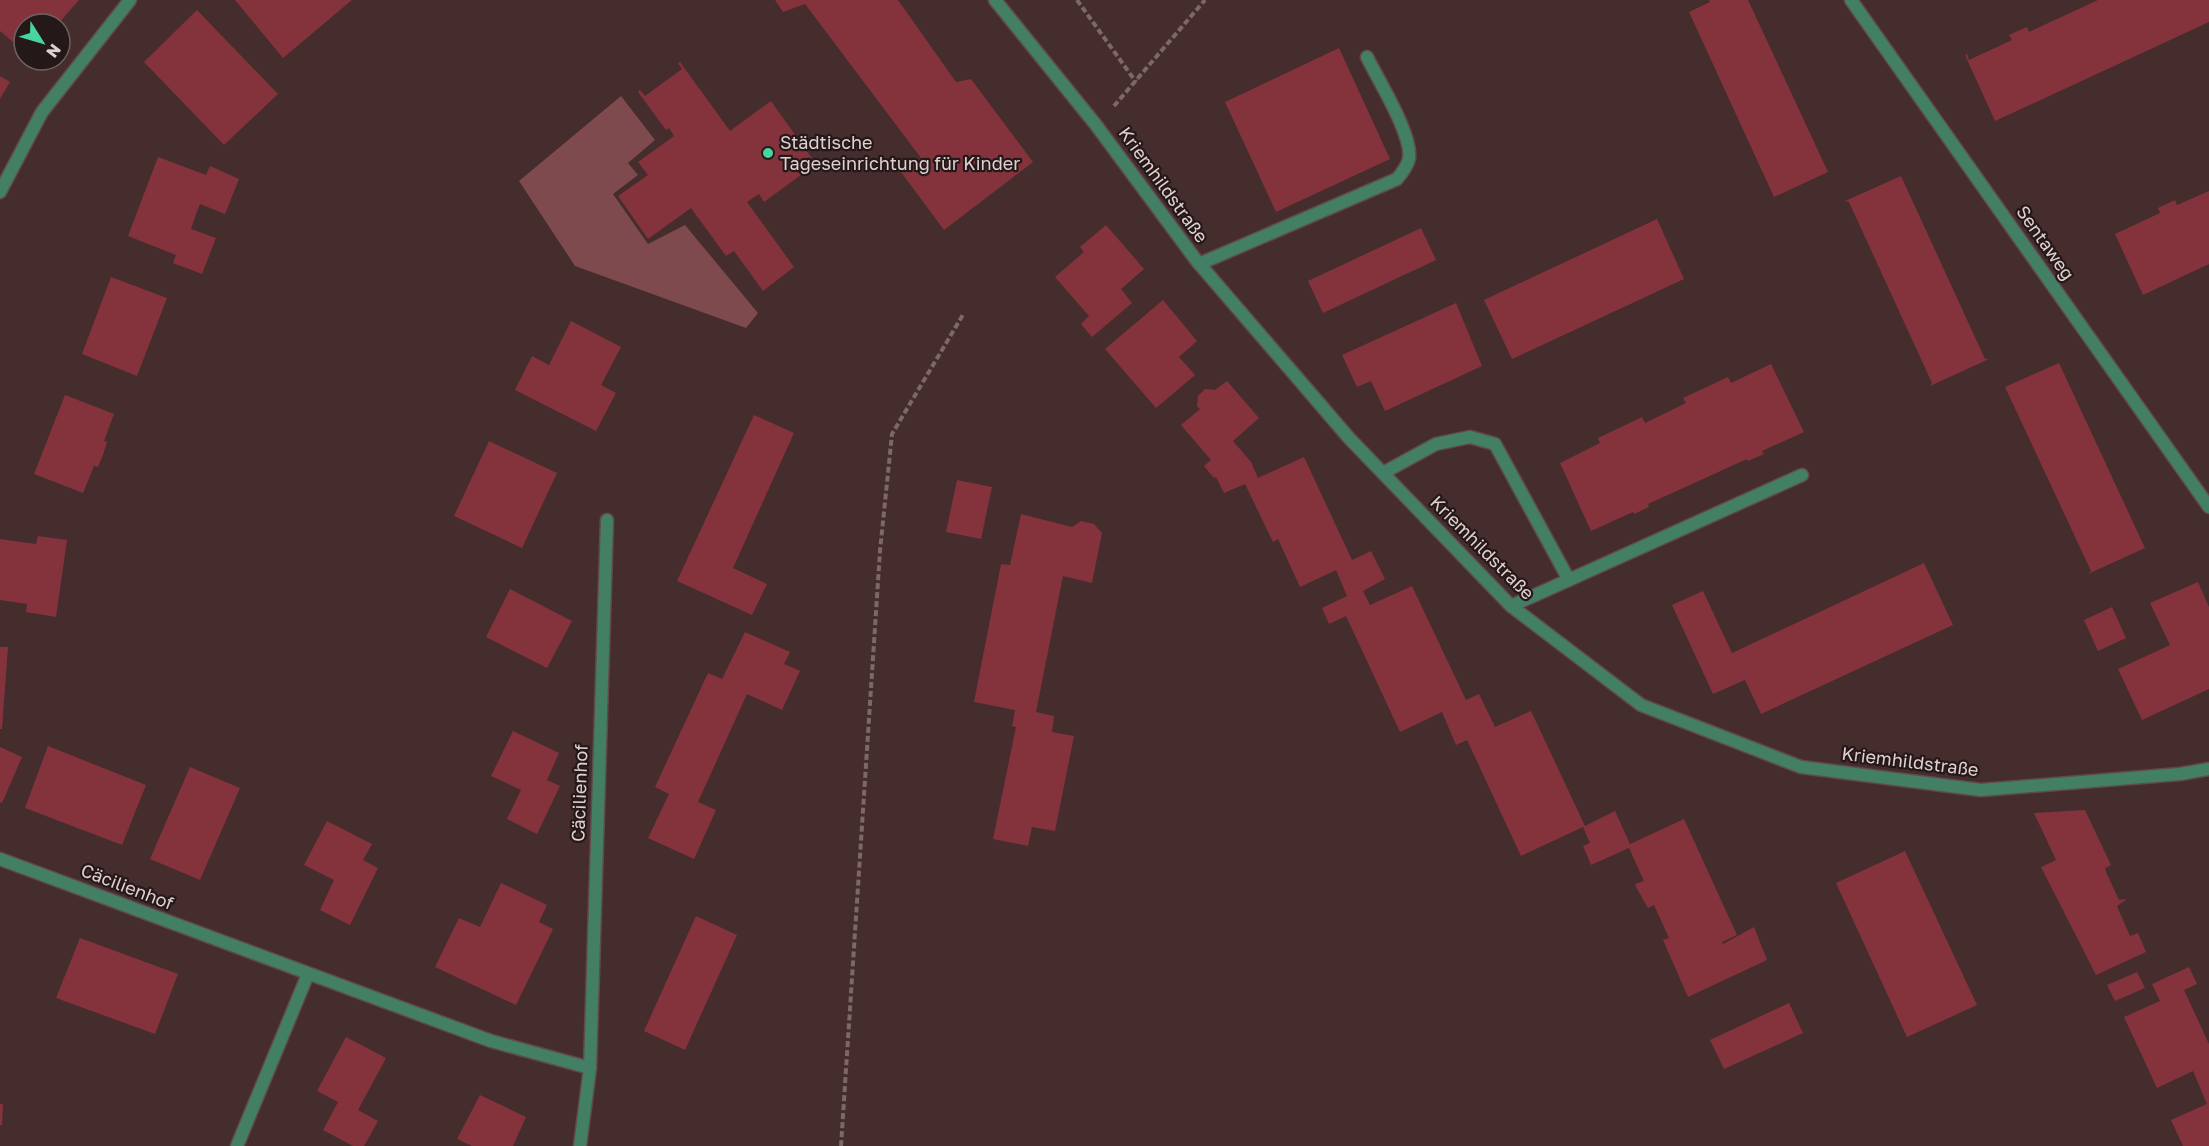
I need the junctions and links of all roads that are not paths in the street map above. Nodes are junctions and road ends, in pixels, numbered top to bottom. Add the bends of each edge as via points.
1 (130, 0) edge
2 (995, 0) edge
3 (1851, 0) edge
4 (1367, 57) dead end
5 (0, 192) edge
6 (1200, 264) junction
7 (1383, 472) junction
8 (1803, 475) dead end
9 (2209, 507) edge
10 (607, 520) dead end
11 (1569, 580) junction
12 (1511, 606) junction
13 (2209, 768) edge
14 (0, 859) edge
15 (308, 974) junction
16 (590, 1068) junction
17 (237, 1146) edge
18 (580, 1146) edge

1 - 5 street via 42,112
2 - 6 street, Kriemhildstraße via 1096,125
3 - 9 street, Sentaweg
4 - 6 street via 1407,140 1409,158 1405,170 1397,179
6 - 7 street, Kriemhildstraße via 1349,438
7 - 11 street via 1436,444 1470,437 1495,444
7 - 12 street, Kriemhildstraße
8 - 11 street
10 - 16 street, Cäcilienhof
11 - 12 street
12 - 13 street, Kriemhildstraße via 1641,705 1801,767 1981,790 2180,774
14 - 15 street, Cäcilienhof
15 - 16 street, Cäcilienhof via 491,1041
15 - 17 street
16 - 18 street, Cäcilienhof

